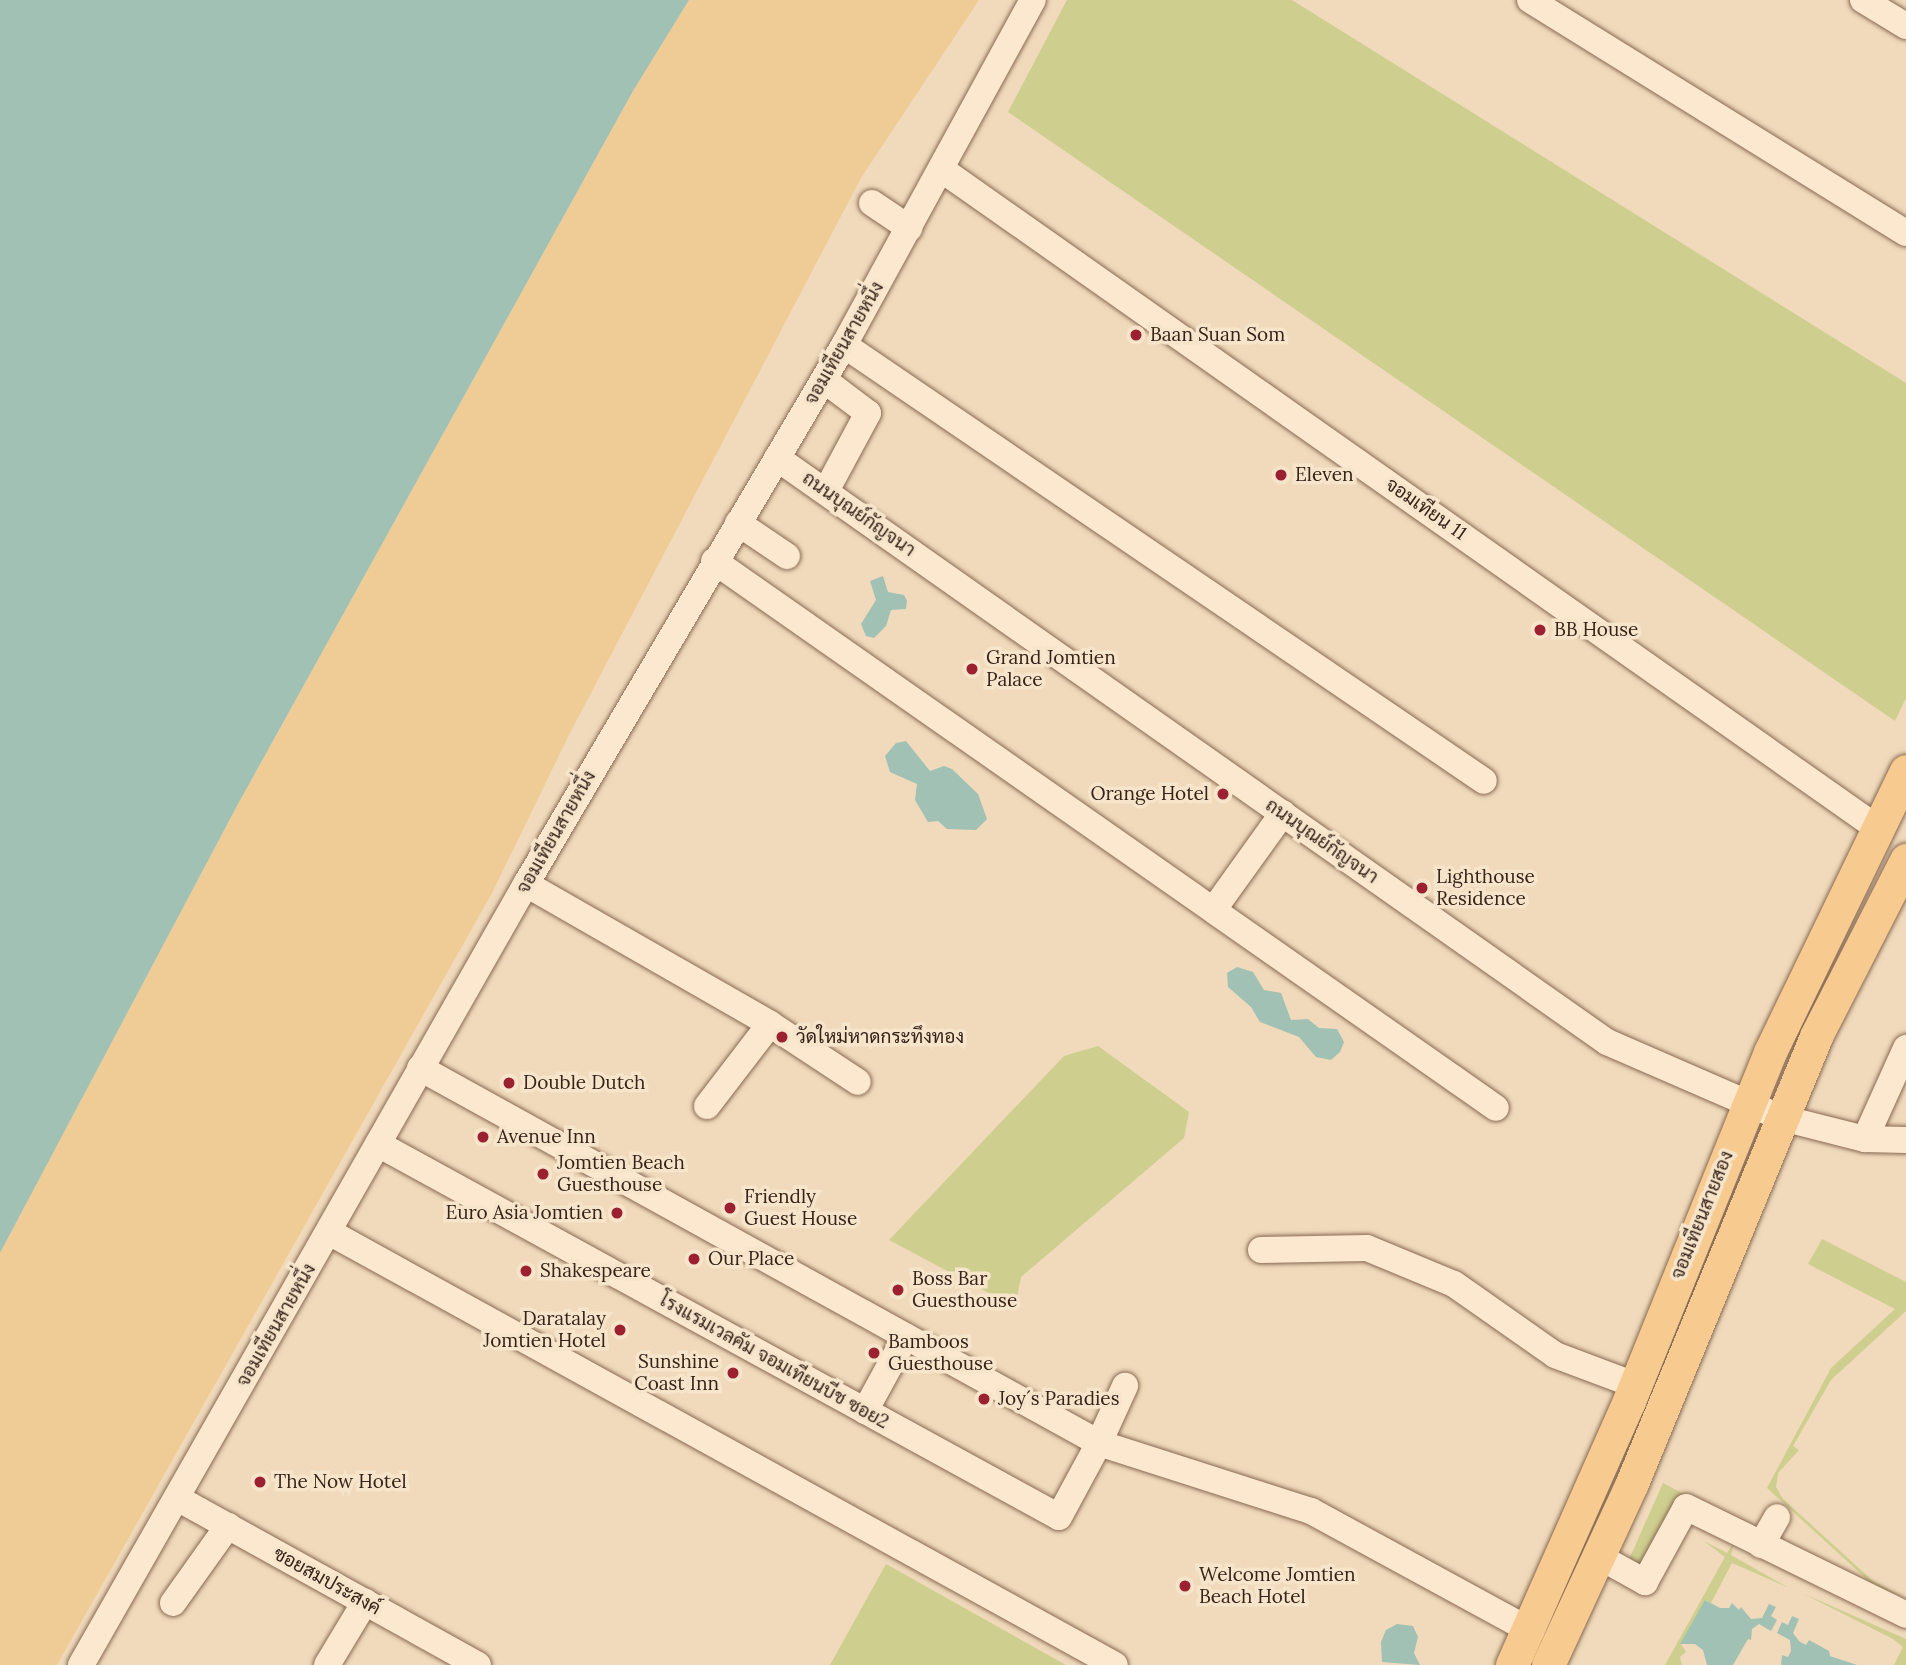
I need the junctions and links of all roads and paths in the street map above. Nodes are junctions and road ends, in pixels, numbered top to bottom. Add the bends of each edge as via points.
1 (1033, 0) edge
2 (1530, 0) edge
3 (1863, 0) edge
4 (1906, 26) edge
5 (941, 169) junction
6 (872, 203) dead end
7 (909, 228) junction
8 (1906, 233) edge
9 (844, 345) junction
10 (824, 380) junction
11 (777, 458) junction
12 (826, 491) junction
13 (738, 523) junction
14 (787, 556) dead end
15 (714, 561) junction
16 (1906, 771) edge
17 (1484, 781) dead end
18 (1283, 814) junction
19 (1876, 827) junction
20 (1906, 860) edge
21 (526, 884) junction
22 (1843, 897) junction
23 (1214, 909) junction
24 (1879, 914) junction
25 (770, 1024) junction
26 (1906, 1048) edge
27 (420, 1068) junction
28 (858, 1082) dead end
29 (1749, 1103) junction
30 (707, 1106) dead end
31 (1496, 1108) dead end
32 (1782, 1118) junction
33 (1865, 1139) junction
34 (1906, 1140) edge
35 (378, 1144) junction
36 (330, 1232) junction
37 (1261, 1250) dead end
38 (906, 1336) junction
39 (1635, 1385) junction
40 (1125, 1386) dead end
41 (865, 1411) junction
42 (1099, 1443) junction
43 (177, 1498) junction
44 (1777, 1517) dead end
45 (228, 1526) junction
46 (1760, 1545) junction
47 (1598, 1556) junction
48 (365, 1602) junction
49 (173, 1603) dead end
50 (1906, 1615) edge
51 (1531, 1631) junction
52 (81, 1665) edge
53 (327, 1665) edge
54 (478, 1665) edge
55 (1115, 1665) edge
56 (1512, 1665) edge
57 (1548, 1665) edge

1 - 5 street, จอมเทียนสายหนึ่ง
2 - 8 street
3 - 4 street
5 - 7 street, จอมเทียนสายหนึ่ง
5 - 19 street, จอมเทียน 11
6 - 7 street
7 - 9 street, จอมเทียนสายหนึ่ง
9 - 10 street, จอมเทียนสายหนึ่ง
9 - 17 street
10 - 11 street, จอมเทียนสายหนึ่ง
10 - 12 street via 868,413
11 - 12 street, ถนนบุณย์กัญจนา
11 - 13 street, จอมเทียนสายหนึ่ง
12 - 18 street, ถนนบุณย์กัญจนา
13 - 14 street
13 - 15 street, จอมเทียนสายหนึ่ง
15 - 21 street, จอมเทียนสายหนึ่ง
15 - 23 street
16 - 19 main road, จอมเทียนสายสอง
18 - 23 street
18 - 29 street, ถนนบุณย์กัญจนา via 1607,1042
19 - 22 main road, จอมเทียนสายสอง
20 - 24 main road, จอมเทียนสายสอง
21 - 25 street
21 - 27 street, จอมเทียนสายหนึ่ง
22 - 24 street
22 - 29 main road, จอมเทียนสายสอง
23 - 31 street
24 - 32 main road, จอมเทียนสายสอง via 1816,1036
25 - 28 street
25 - 30 street
26 - 33 street
27 - 35 street, จอมเทียนสายหนึ่ง
27 - 38 street
29 - 32 street, ถนนบุณย์กัญจนา
29 - 39 main road, จอมเทียนสายสอง
32 - 33 street, ถนนบุณย์กัญจนา
32 - 47 main road, จอมเทียนสายสอง
33 - 34 street, ถนนบุณย์กัญจนา
35 - 36 street, จอมเทียนสายหนึ่ง
35 - 41 street, โรงแรมเวลคัม จอมเทียนบีช ซอย2
36 - 43 street, จอมเทียนสายหนึ่ง
36 - 55 street
37 - 39 street via 1367,1248 1454,1284 1555,1355
38 - 41 street
38 - 42 street
39 - 51 main road, จอมเทียนสายสอง
40 - 42 street
41 - 42 street, โรงแรมเวลคัม จอมเทียนบีช ซอย2 via 1059,1517
42 - 51 street via 1311,1511
43 - 45 street, ซอยสมประสงค์
43 - 52 street, จอมเทียนสายหนึ่ง
44 - 46 street
45 - 48 street, ซอยสมประสงค์
45 - 49 street
46 - 47 street via 1686,1507 1645,1582
46 - 50 street
47 - 57 main road, จอมเทียนสายสอง
48 - 53 street
48 - 54 street, ซอยสมประสงค์
51 - 56 main road, จอมเทียนสายสอง

